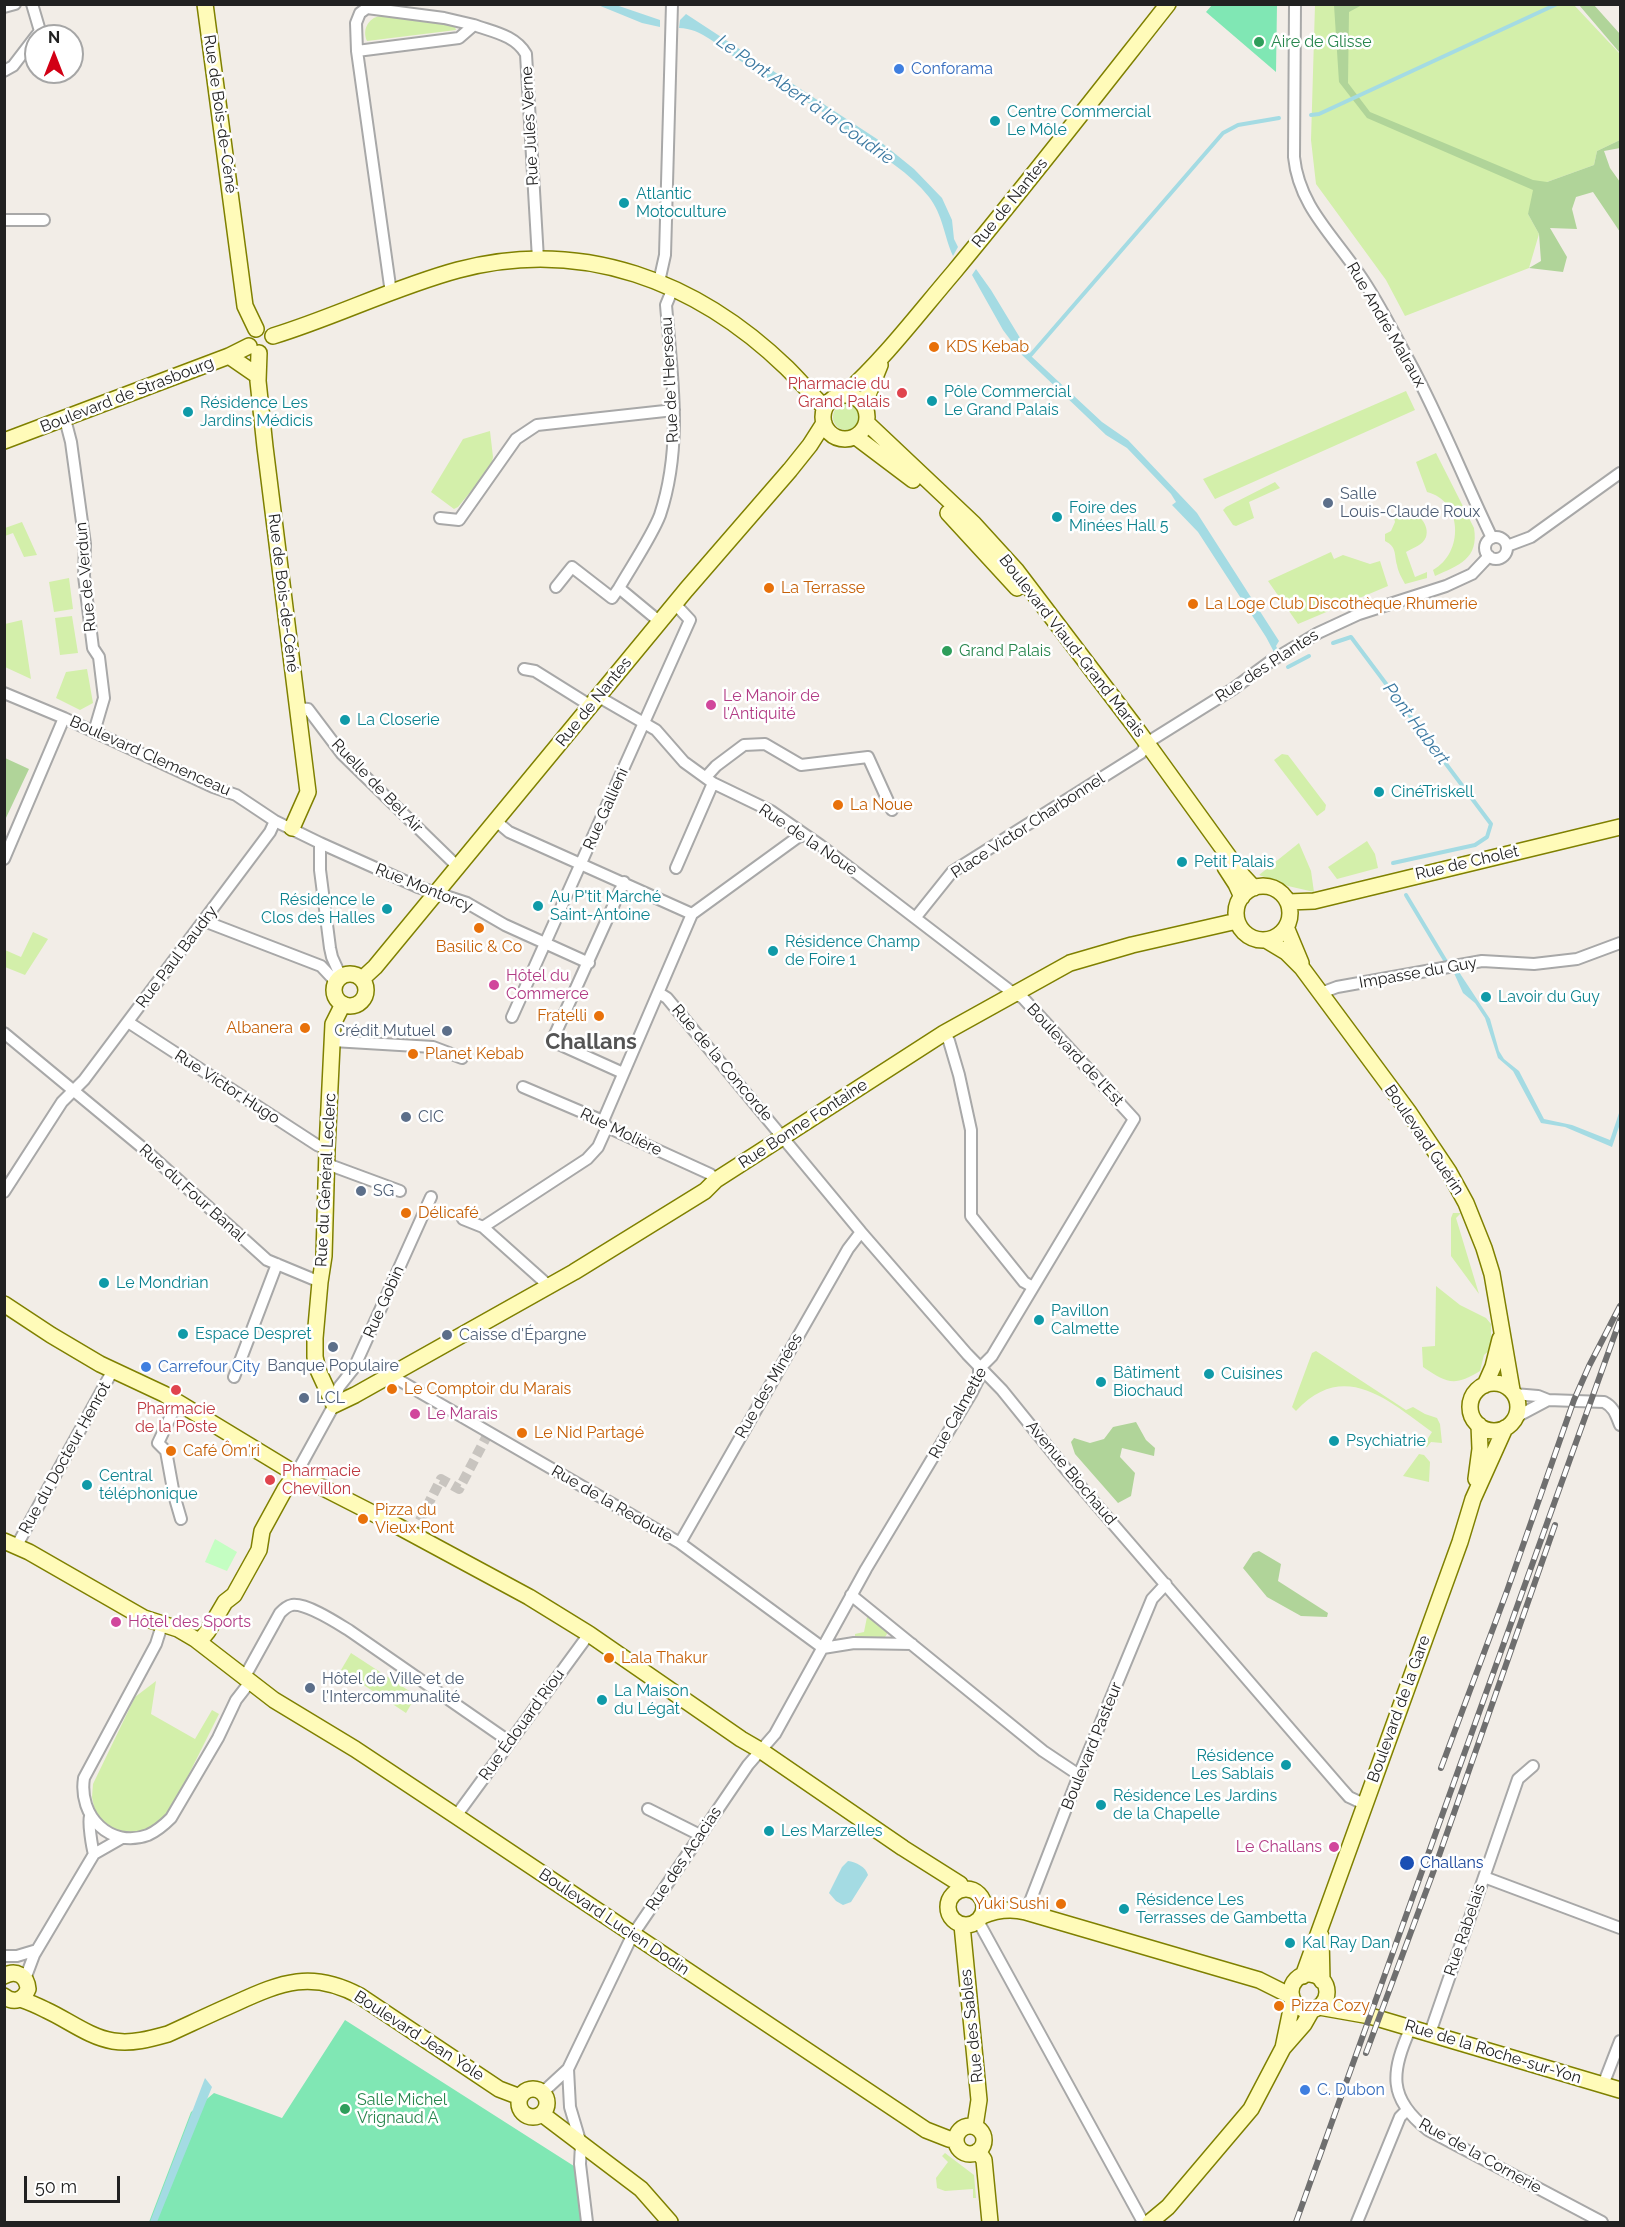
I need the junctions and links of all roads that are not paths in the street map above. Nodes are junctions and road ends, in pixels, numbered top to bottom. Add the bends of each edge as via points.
1 (15, 4) edge
2 (32, 4) edge
3 (205, 4) edge
4 (672, 4) edge
5 (1168, 4) edge
6 (1295, 4) edge
7 (4, 7) edge
8 (38, 24) edge
9 (474, 25) junction
10 (357, 51) junction
11 (24, 52) edge
12 (4, 71) edge
13 (4, 220) edge
14 (44, 220) dead end
15 (538, 259) junction
16 (666, 285) junction
17 (391, 293) junction
18 (255, 329) junction
19 (273, 336) junction
20 (254, 350) junction
21 (885, 354) junction
22 (229, 356) junction
23 (258, 376) junction
24 (864, 405) junction
25 (832, 406) junction
26 (674, 410) junction
27 (65, 419) junction
28 (867, 423) junction
29 (836, 437) junction
30 (856, 437) junction
31 (4, 441) edge
32 (793, 466) junction
33 (1620, 473) edge
34 (440, 518) dead end
35 (1492, 538) junction
36 (1507, 546) junction
37 (1490, 556) junction
38 (556, 587) dead end
39 (619, 588) junction
40 (675, 604) junction
41 (660, 622) junction
42 (524, 669) dead end
43 (4, 693) edge
44 (595, 701) junction
45 (298, 708) junction
46 (64, 718) junction
47 (644, 723) junction
48 (94, 732) junction
49 (1144, 749) junction
50 (710, 780) junction
51 (892, 810) dead end
52 (274, 820) junction
53 (496, 821) junction
54 (1620, 827) edge
55 (292, 828) junction
56 (805, 835) junction
57 (320, 843) junction
58 (4, 859) edge
59 (581, 863) junction
60 (458, 866) junction
61 (676, 868) dead end
62 (624, 882) junction
63 (1254, 888) junction
64 (436, 893) junction
65 (1242, 897) junction
66 (692, 914) junction
67 (1288, 914) junction
68 (916, 917) junction
69 (204, 921) junction
70 (1237, 921) junction
71 (1266, 940) junction
72 (546, 943) junction
73 (1620, 943) edge
74 (589, 963) junction
75 (1302, 968) junction
76 (339, 979) junction
77 (362, 979) junction
78 (658, 993) junction
79 (1013, 993) junction
80 (1321, 993) junction
81 (343, 1004) junction
82 (512, 1017) dead end
83 (128, 1022) junction
84 (4, 1033) edge
85 (944, 1034) junction
86 (333, 1041) junction
87 (462, 1058) dead end
88 (623, 1073) junction
89 (523, 1087) dead end
90 (74, 1089) junction
91 (1134, 1119) joint
92 (605, 1124) junction
93 (783, 1136) junction
94 (327, 1149) junction
95 (327, 1164) junction
96 (716, 1180) junction
97 (400, 1191) dead end
98 (4, 1192) edge
99 (431, 1197) dead end
100 (463, 1219) dead end
101 (483, 1227) junction
102 (861, 1232) junction
103 (277, 1264) junction
104 (320, 1282) junction
105 (549, 1286) junction
106 (1033, 1287) junction
107 (4, 1304) edge
108 (1501, 1333) junction
109 (980, 1368) junction
110 (113, 1370) junction
111 (390, 1375) junction
112 (234, 1377) dead end
113 (1485, 1385) junction
114 (1513, 1392) junction
115 (1548, 1400) junction
116 (178, 1401) junction
117 (334, 1405) junction
118 (1618, 1410) edge
119 (1510, 1423) junction
120 (1479, 1425) junction
121 (1620, 1425) edge
122 (296, 1474) junction
123 (1473, 1499) junction
124 (182, 1519) dead end
125 (680, 1543) junction
126 (10, 1544) edge
127 (1166, 1584) junction
128 (851, 1595) junction
129 (162, 1625) junction
130 (589, 1634) junction
131 (199, 1642) junction
132 (913, 1644) junction
133 (823, 1648) junction
134 (247, 1680) junction
135 (510, 1742) junction
136 (760, 1750) junction
137 (1533, 1766) dead end
138 (1079, 1775) junction
139 (1364, 1804) junction
140 (648, 1809) dead end
141 (90, 1816) junction
142 (456, 1816) junction
143 (700, 1836) junction
144 (122, 1838) junction
145 (94, 1854) junction
146 (1484, 1877) junction
147 (962, 1889) junction
148 (983, 1899) junction
149 (1020, 1910) junction
150 (980, 1919) junction
151 (1322, 1919) junction
152 (962, 1925) junction
153 (1620, 1928) edge
154 (632, 1936) junction
155 (35, 1953) junction
156 (4, 1956) edge
157 (1301, 1976) junction
158 (1258, 1980) junction
159 (1324, 1985) junction
160 (13, 1987) edge
161 (1292, 1998) junction
162 (1315, 2008) junction
163 (1366, 2015) junction
164 (1411, 2027) junction
165 (1430, 2033) junction
166 (1620, 2041) edge
167 (1283, 2048) junction
168 (568, 2069) junction
169 (1603, 2085) junction
170 (1620, 2090) edge
171 (542, 2093) junction
172 (520, 2097) junction
173 (1406, 2111) junction
174 (542, 2114) junction
175 (975, 2126) junction
176 (955, 2140) junction
177 (581, 2144) junction
178 (978, 2151) junction
179 (587, 2223) edge
180 (670, 2223) edge
181 (990, 2223) edge
182 (1143, 2223) edge
183 (1150, 2223) edge
184 (1357, 2223) edge
185 (1602, 2223) edge

1 - 7 street
2 - 8 street
3 - 18 street, Rue de Bois-de-Céné via 245,306
4 - 16 street, Rue de l'Herseau
5 - 21 street, Rue de Nantes
6 - 35 street, Rue André Malraux via 1295,173 1307,203 1367,286 1411,363
9 - 10 street via 459,38
9 - 10 street, Rue Jules Verne via 367,8 356,23
9 - 15 street, Rue Jules Verne via 512,39 526,54
10 - 17 street, Rue Jules Verne
11 - 12 street
13 - 14 street
15 - 16 street via 606,266
15 - 17 street via 481,265
16 - 25 street via 723,317
16 - 26 street, Rue de l'Herseau
17 - 19 street
18 - 19 street via 264,328
18 - 20 street via 248,338
19 - 20 street via 271,349
20 - 22 street, Boulevard de Strasbourg
20 - 23 street, Rue de Bois-de-Céné
21 - 24 street
21 - 25 street, Rue de Nantes
22 - 23 street
22 - 27 street, Boulevard de Strasbourg
23 - 45 street, Rue de Bois-de-Céné
24 - 25 street via 856,397
24 - 28 street
25 - 29 street via 826,429
25 - 32 street, Rue de Nantes
26 - 34 street via 537,425 516,439 459,520
26 - 39 street, Rue de l'Herseau via 673,463 659,517
27 - 31 street, Boulevard de Strasbourg
27 - 48 street, Rue de Verdun via 85,544 84,576 93,648 99,657 104,698
28 - 30 street
28 - 49 street, Boulevard Viaud-Grand Marais via 974,524 1016,570
29 - 30 street
29 - 32 street
30 - 49 street, Boulevard Viaud-Grand Marais via 911,478 967,531
32 - 40 street, Rue de Nantes
33 - 36 street, Rue des Plantes via 1531,537
35 - 36 street via 1502,539
35 - 37 street via 1486,547
36 - 37 street, Rue des Plantes via 1502,557
37 - 49 street, Rue des Plantes via 1472,574 1446,586 1359,614 1318,633
38 - 39 street via 572,567 612,598
39 - 41 street
40 - 41 street, Rue de Nantes
40 - 47 street, Rue Gallieni via 690,620
41 - 44 street, Rue de Nantes
42 - 44 street, Rue de la Noue
43 - 46 street, Boulevard Clemenceau
44 - 47 street, Rue de la Noue
44 - 53 street, Rue de Nantes
45 - 55 street, Rue de Bois-de-Céné via 308,792
45 - 60 street, Ruelle de Bel Air via 308,709 342,754
46 - 48 street, Boulevard Clemenceau
46 - 58 street
47 - 50 street, Rue de la Noue via 656,730 684,762
47 - 59 street, Rue Gallieni
48 - 52 street, Boulevard Clemenceau via 236,795
49 - 63 street, Boulevard Viaud-Grand Marais
49 - 65 street, Boulevard Viaud-Grand Marais
49 - 68 street, Place Victor Charbonnel via 952,872
50 - 51 street via 716,766 744,746 765,744 801,765 868,757
50 - 56 street, Rue de la Noue via 771,811
50 - 61 street
52 - 55 street, Boulevard Clemenceau
52 - 69 street, Rue Paul Baudry via 270,832
53 - 59 street via 509,832
53 - 60 street, Rue de Nantes
54 - 67 street, Rue de Cholet via 1314,901
55 - 57 street, Rue Montorcy
56 - 66 street
56 - 68 street, Rue de la Noue
57 - 64 street, Rue Montorcy
57 - 76 street via 330,948
59 - 62 street
59 - 72 street, Rue Gallieni
60 - 64 street, Rue de Nantes
62 - 66 street
62 - 74 street
63 - 65 street
63 - 67 street via 1277,890
64 - 72 street, Rue Montorcy via 467,903
64 - 77 street, Rue de Nantes
65 - 70 street
66 - 78 street
67 - 71 street via 1274,938
67 - 75 street, Boulevard Guérin
68 - 79 street, Rue de la Noue
69 - 76 street via 321,966
69 - 83 street, Rue Paul Baudry
70 - 71 street via 1245,933
70 - 79 street, Rue Bonne Fontaine via 1070,963
71 - 75 street, Boulevard Guérin
72 - 74 street, Rue Montorcy
72 - 82 street, Rue Gallieni
73 - 80 street, Impasse du Guy via 1577,959 1534,964 1458,964
74 - 88 street via 552,1041
75 - 80 street, Boulevard Guérin
76 - 77 street via 354,974
76 - 81 street via 334,987
77 - 81 street via 366,986 363,1000 356,1005
78 - 88 street
78 - 93 street, Rue de la Concorde via 667,998
79 - 85 street, Rue Bonne Fontaine
79 - 91 street, Boulevard de l'Est via 1023,998
80 - 108 street, Boulevard Guérin via 1408,1111 1466,1203 1492,1274
81 - 86 street, Rue du Général Leclerc via 333,1024
83 - 90 street, Rue Paul Baudry
83 - 94 street, Rue Victor Hugo
84 - 90 street, Rue du Four Banal
85 - 93 street, Rue Bonne Fontaine
85 - 106 street via 959,1075 971,1130 972,1216 1024,1282
86 - 87 street via 433,1047
86 - 94 street, Rue du Général Leclerc
88 - 92 street
89 - 92 street, Rue Molière
90 - 98 street, Rue Paul Baudry
90 - 103 street, Rue du Four Banal via 267,1260
91 - 106 street, Rue Calmette
92 - 96 street, Rue Molière
92 - 101 street via 598,1147 586,1159
93 - 96 street, Rue Bonne Fontaine
93 - 102 street, Avenue Biochaud
94 - 95 street, Rue du Général Leclerc
95 - 97 street
95 - 104 street, Rue du Général Leclerc
96 - 105 street, Rue Bonne Fontaine via 705,1191
99 - 117 street, Rue Gobin via 354,1368 339,1387
100 - 101 street
101 - 105 street
102 - 109 street, Avenue Biochaud
102 - 125 street, Rue des Minées
103 - 104 street, Rue du Four Banal
103 - 112 street
104 - 117 street, Rue du Général Leclerc via 315,1357
105 - 111 street, Rue Bonne Fontaine
106 - 109 street, Rue Calmette via 992,1356
107 - 110 street
108 - 113 street, Boulevard Guérin
108 - 114 street, Boulevard Guérin
109 - 127 street, Avenue Biochaud
109 - 128 street, Rue Calmette via 971,1394
110 - 116 street
110 - 126 street, Rue du Docteur Henrot
111 - 117 street, Rue Bonne Fontaine
111 - 125 street, Rue de la Redoute
113 - 114 street via 1499,1383
113 - 120 street via 1475,1392 1470,1405 1473,1419
114 - 115 street
114 - 119 street via 1518,1405
115 - 118 street via 1604,1402
115 - 119 street
116 - 122 street
116 - 124 street via 158,1443 166,1451
117 - 122 street, Rue Gobin
118 - 121 street
119 - 120 street via 1491,1431
119 - 123 street
120 - 123 street via 1479,1464
122 - 130 street via 472,1565
122 - 131 street via 262,1531 259,1550 234,1595 225,1602
123 - 139 street, Boulevard de la Gare
125 - 133 street, Rue de la Redoute
126 - 129 street, Boulevard Lucien Dodin
127 - 138 street, Boulevard Pasteur via 1152,1599
127 - 139 street, Avenue Biochaud via 1349,1797
128 - 132 street
128 - 133 street, Rue Calmette
129 - 131 street, Boulevard Lucien Dodin
129 - 141 street via 156,1644 84,1778 82,1791
130 - 135 street, Rue Édouard Riou
130 - 136 street
131 - 134 street, Boulevard Lucien Dodin
132 - 133 street via 854,1643
132 - 138 street via 1043,1751
133 - 136 street, Rue des Acacias via 770,1742
134 - 135 street via 280,1613 298,1606 350,1631
134 - 142 street, Boulevard Lucien Dodin
134 - 144 street via 171,1818 149,1834
135 - 142 street, Rue Édouard Riou
136 - 143 street, Rue des Acacias
136 - 147 street
137 - 146 street, Rue Rabelais via 1518,1779
138 - 149 street, Boulevard Pasteur
139 - 151 street, Boulevard de la Gare
140 - 143 street
141 - 144 street via 106,1831
141 - 145 street
142 - 154 street, Boulevard Lucien Dodin
143 - 154 street, Rue des Acacias
144 - 145 street
145 - 155 street
146 - 153 street
146 - 165 street, Rue Rabelais
147 - 148 street via 974,1890
147 - 152 street via 952,1895 948,1907 952,1919
148 - 149 street
148 - 150 street
149 - 150 street via 992,1912
149 - 158 street
150 - 152 street
150 - 182 street
151 - 157 street, Boulevard de la Gare
151 - 159 street, Boulevard de la Gare
152 - 175 street, Rue des Sables via 979,2100
154 - 168 street, Rue des Acacias
154 - 176 street, Boulevard Lucien Dodin via 928,2132
155 - 156 street
155 - 160 street
157 - 158 street
157 - 159 street via 1313,1976
157 - 161 street via 1292,1986
158 - 161 street
159 - 162 street via 1325,1999
159 - 163 street, Rue de la Roche-sur-Yon via 1345,2004
160 - 172 street, Boulevard Jean Yole via 77,2027 112,2041 148,2040 168,2034 282,1983 310,1980 337,1984 499,2089
161 - 162 street via 1301,2008
161 - 167 street
162 - 163 street, Rue de la Roche-sur-Yon
162 - 167 street
163 - 164 street, Rue de la Roche-sur-Yon
164 - 165 street, Rue de la Roche-sur-Yon
164 - 173 street, Rue de la Cornerie via 1398,2060 1396,2078
165 - 169 street, Rue de la Roche-sur-Yon
166 - 169 street
167 - 183 street via 1251,2109
168 - 171 street, Rue des Acacias
168 - 177 street, Rue des Acacias via 570,2107
169 - 170 street, Rue de la Roche-sur-Yon
171 - 172 street via 531,2090
171 - 174 street via 547,2104
172 - 174 street via 521,2111 526,2115
173 - 184 street via 1400,2117
173 - 185 street, Rue de la Cornerie via 1428,2130
174 - 177 street
175 - 176 street via 961,2127
175 - 178 street via 984,2140
176 - 178 street via 965,2153
177 - 179 street, Rue des Acacias
177 - 180 street via 641,2189
178 - 181 street via 984,2160

